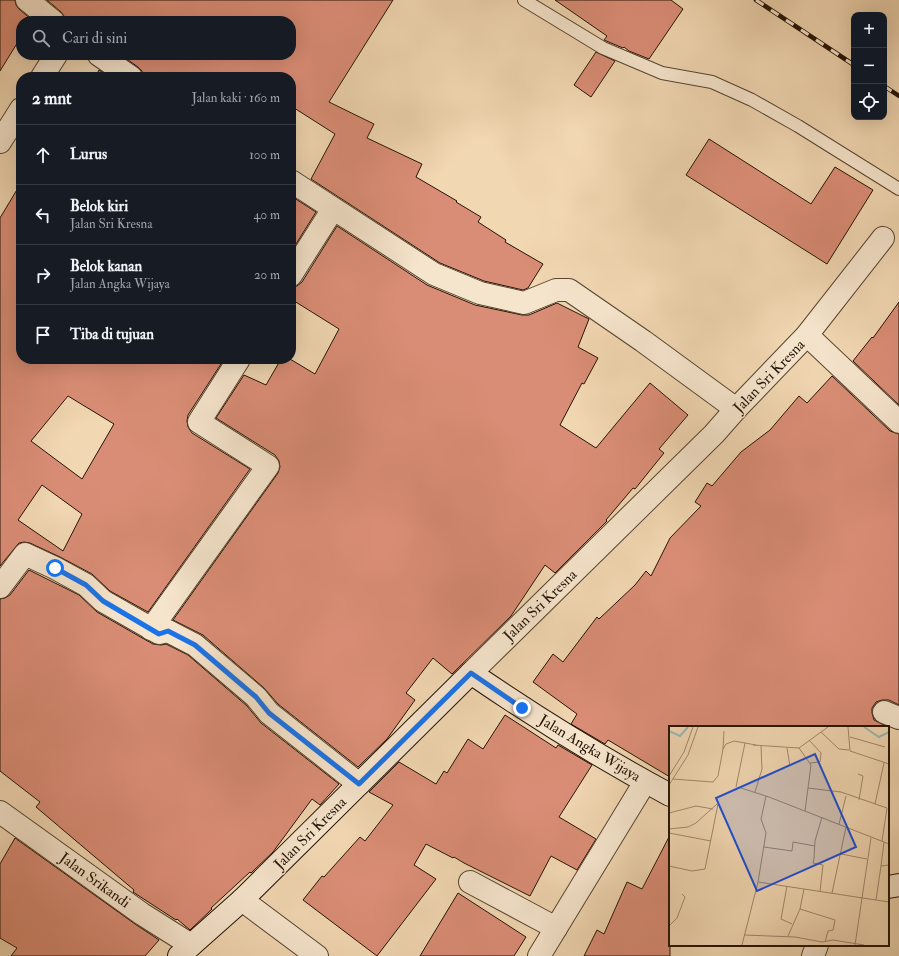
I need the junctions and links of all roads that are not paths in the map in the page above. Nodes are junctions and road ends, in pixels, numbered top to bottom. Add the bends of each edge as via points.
1 (27, 0) edge
2 (524, 0) edge
3 (47, 16) edge
4 (53, 60) edge
5 (107, 60) edge
6 (45, 72) edge
7 (124, 72) edge
8 (16, 117) edge
9 (0, 142) edge
10 (296, 184) edge
11 (899, 189) edge
12 (333, 209) junction
13 (883, 238) dead end
14 (296, 267) edge
15 (807, 335) junction
16 (236, 364) edge
17 (736, 410) junction
18 (899, 422) edge
19 (0, 587) edge
20 (151, 629) junction
21 (471, 673) junction
22 (645, 782) junction
23 (359, 784) junction
24 (669, 794) edge
25 (0, 812) edge
26 (470, 882) dead end
27 (899, 885) edge
28 (889, 887) edge
29 (242, 900) junction
30 (556, 928) junction
31 (817, 946) edge
32 (185, 950) edge
33 (317, 956) edge
34 (538, 956) edge
35 (813, 956) edge

1 - 3 street
2 - 11 lane via 602,48 662,73 712,82 752,100
4 - 6 street
5 - 7 street
8 - 9 street
10 - 12 street
12 - 14 street
12 - 17 street via 434,274 480,293 524,303 556,290 569,290
13 - 15 street, Jalan Sri Kresna
15 - 17 street, Jalan Sri Kresna
15 - 18 street
16 - 20 street via 199,422 268,466
17 - 21 street, Jalan Sri Kresna
19 - 20 street via 25,554 86,585 103,601
20 - 23 street via 159,634 168,631 195,645 256,697 269,713
21 - 22 street, Jalan Angka Wijaya via 522,708
21 - 23 street, Jalan Sri Kresna
22 - 24 street, Jalan Angka Wijaya
22 - 30 street
23 - 29 street, Jalan Sri Kresna
25 - 32 street, Jalan Srikandi via 142,914
26 - 30 street
27 - 28 street
29 - 32 street, Jalan Sri Kresna
29 - 33 street
30 - 34 street
31 - 35 street

